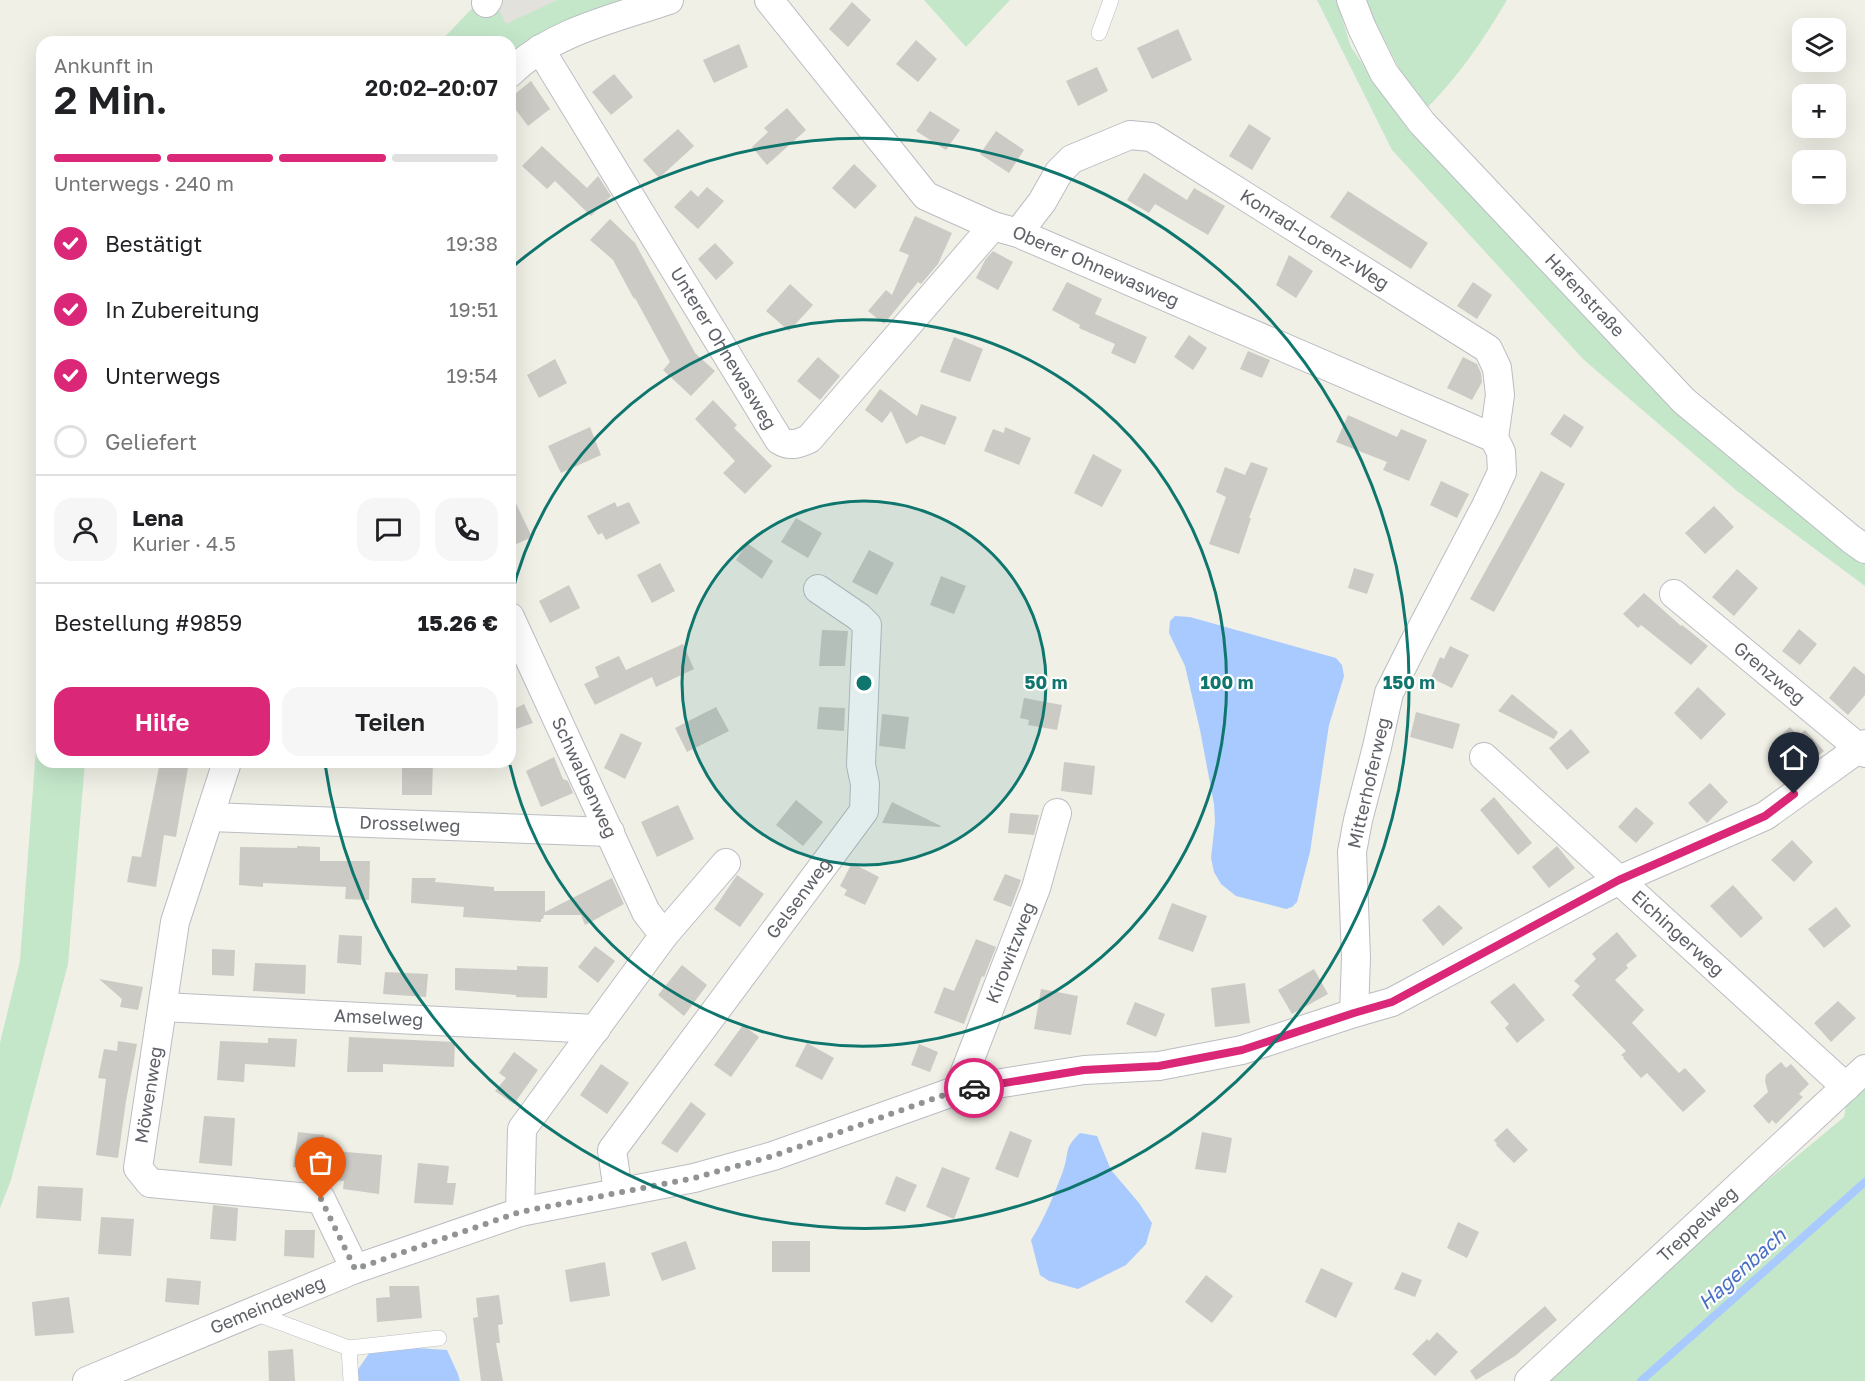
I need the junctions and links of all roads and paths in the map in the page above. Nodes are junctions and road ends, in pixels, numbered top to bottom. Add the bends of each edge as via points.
1 (669, 0) edge
2 (769, 0) edge
3 (1112, 0) edge
4 (1351, 0) edge
5 (1099, 33) dead end
6 (540, 49) junction
7 (516, 68) edge
8 (1006, 229) junction
9 (1494, 438) junction
10 (1486, 506) joint
11 (1865, 549) edge
12 (818, 589) dead end
13 (1674, 594) dead end
14 (516, 630) edge
15 (1863, 748) edge
16 (1484, 757) dead end
17 (225, 768) edge
18 (1057, 813) dead end
19 (210, 817) junction
20 (610, 832) junction
21 (726, 863) dead end
22 (1619, 880) junction
23 (664, 935) junction
24 (163, 1007) junction
25 (1354, 1013) junction
26 (596, 1029) junction
27 (1855, 1078) edge
28 (958, 1090) junction
29 (618, 1192) junction
30 (520, 1212) junction
31 (355, 1269) junction
32 (252, 1312) junction
33 (439, 1338) dead end
34 (349, 1348) junction
35 (87, 1381) edge
36 (351, 1381) edge
37 (1529, 1381) edge

1 - 6 street via 559,38
2 - 8 street, Oberer Ohnewasweg via 926,196
3 - 5 lane
4 - 11 street, Hafenstraße via 1384,72 1422,123 1684,401
6 - 7 street
6 - 8 street, Unterer Ohnewasweg via 779,440 786,445 809,440
8 - 9 street, Oberer Ohnewasweg
8 - 9 street, Konrad-Lorenz-Weg via 1042,202 1059,172 1072,159 1130,135 1151,137 1488,349 1497,368 1500,395
9 - 10 street, Konrad-Lorenz-Weg via 1502,452 1502,472
10 - 25 street, Mitterhoferweg via 1389,693 1352,852
12 - 29 street, Gelsenweg via 867,626 861,765 864,811 612,1150
13 - 15 street, Grenzweg
14 - 20 street, Schwalbenweg
15 - 22 street, Gemeindeweg via 1765,816
16 - 22 street, Eichingerweg
17 - 19 street, Möwenweg
18 - 28 street, Kirowitzweg via 1036,888
19 - 20 street, Drosselweg
19 - 24 street, Möwenweg via 176,922
20 - 23 street, Schwalbenweg via 646,912
21 - 23 street
22 - 25 street, Gemeindeweg via 1392,1002
22 - 27 street, Eichingerweg
23 - 26 street
24 - 26 street, Amselweg
24 - 31 street, Möwenweg via 138,1168 150,1183 321,1199
25 - 28 street, Gemeindeweg via 1242,1050 1159,1066 1084,1070
26 - 30 street via 522,1129
27 - 37 street, Treppelweg
28 - 29 street, Gemeindeweg via 773,1156 694,1178
29 - 30 street, Gemeindeweg
30 - 31 street, Gemeindeweg
31 - 32 street, Gemeindeweg
32 - 34 lane
32 - 35 street, Gemeindeweg
33 - 34 lane
34 - 36 lane

